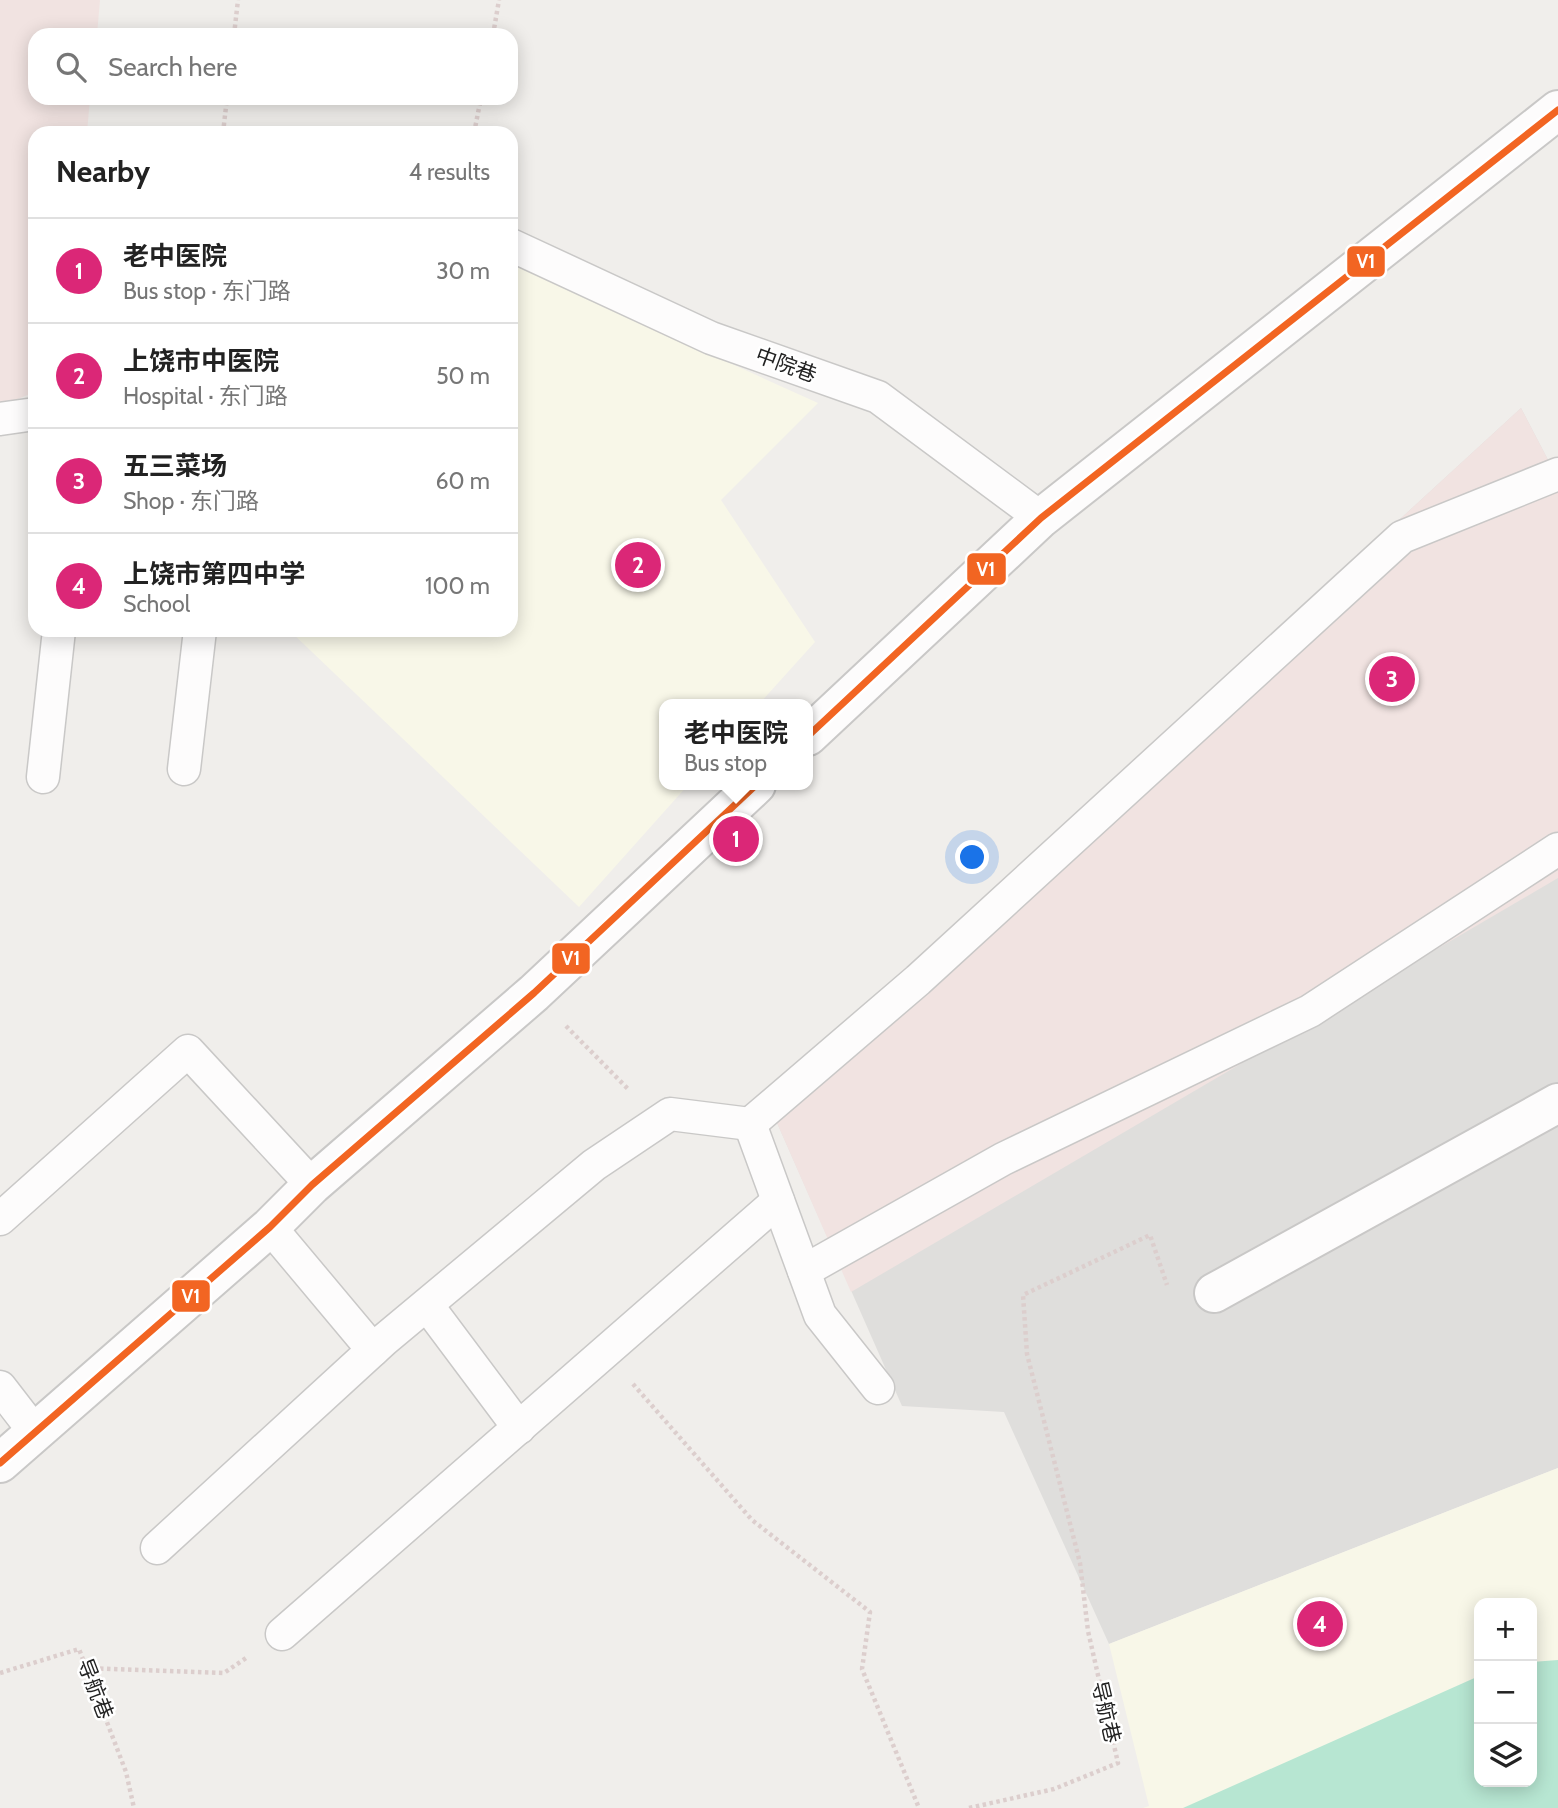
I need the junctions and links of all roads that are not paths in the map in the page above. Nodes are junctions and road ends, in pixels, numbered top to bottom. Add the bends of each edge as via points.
1 (1558, 110) edge
2 (518, 248) edge
3 (28, 415) edge
4 (0, 419) edge
5 (1558, 474) edge
6 (1041, 518) junction
7 (58, 637) edge
8 (199, 637) edge
9 (813, 731) edge
10 (184, 769) dead end
11 (43, 777) dead end
12 (751, 790) edge
13 (1558, 849) edge
14 (1558, 1103) edge
15 (750, 1124) junction
16 (312, 1185) junction
17 (778, 1201) junction
18 (0, 1219) edge
19 (270, 1227) junction
20 (804, 1271) junction
21 (1214, 1293) road end
22 (427, 1305) junction
23 (373, 1350) junction
24 (0, 1387) edge
25 (877, 1388) dead end
26 (519, 1428) junction
27 (34, 1431) junction
28 (0, 1463) edge
29 (157, 1548) dead end
30 (282, 1634) road end

1 - 6 street
2 - 6 lane, 中院巷 via 711,338 878,397
3 - 4 lane
5 - 15 lane via 1402,537 918,980
6 - 9 street
7 - 11 lane
8 - 10 lane
12 - 16 street via 534,993
13 - 20 lane via 1310,1011 1003,1159
14 - 21 street
15 - 17 lane
15 - 22 lane via 670,1114 594,1166
16 - 18 lane via 188,1051
16 - 19 street
17 - 20 lane
17 - 26 lane
19 - 23 lane
19 - 27 street
20 - 25 lane via 820,1315
22 - 23 lane
22 - 26 lane
23 - 29 lane
24 - 27 lane
26 - 30 lane
27 - 28 street

